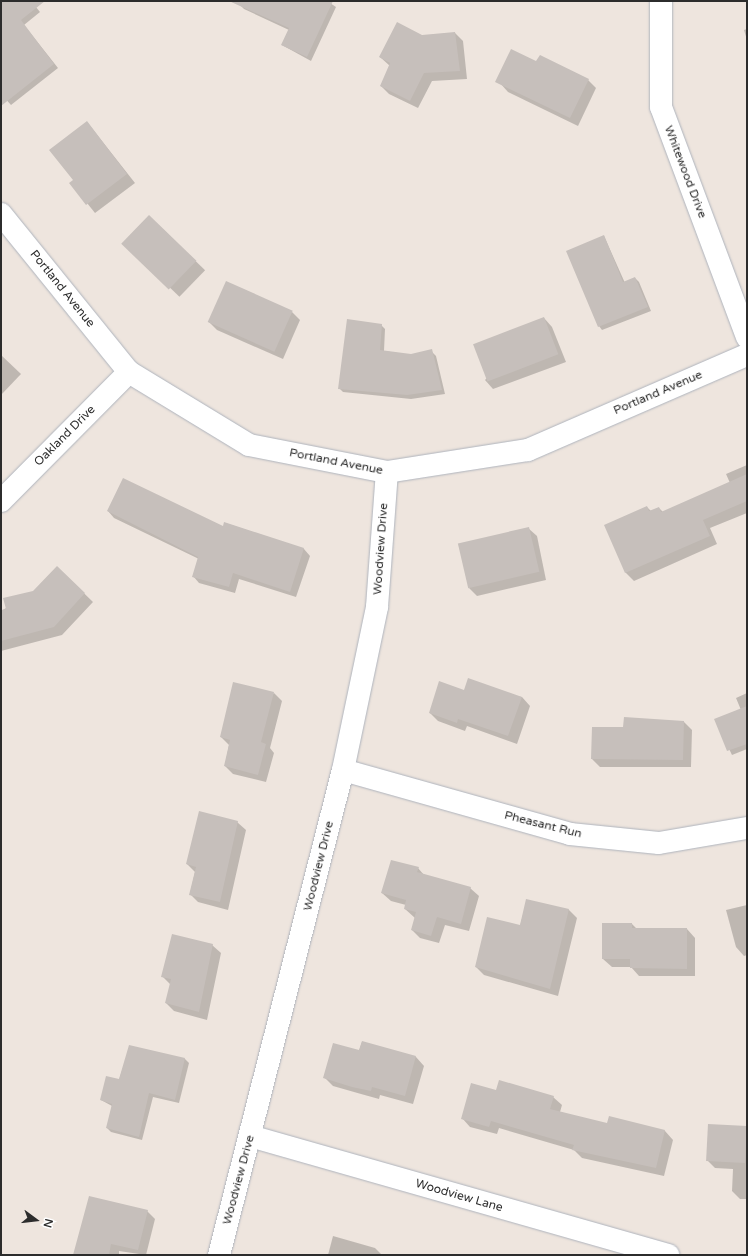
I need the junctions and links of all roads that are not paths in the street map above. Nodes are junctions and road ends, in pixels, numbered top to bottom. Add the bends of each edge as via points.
1 (661, 1) edge
2 (1, 214) edge
3 (747, 337) edge
4 (747, 355) edge
5 (129, 372) junction
6 (387, 472) junction
7 (1, 501) edge
8 (343, 770) junction
9 (747, 828) edge
10 (250, 1136) junction
11 (219, 1255) edge
12 (668, 1255) edge

1 - 3 street, Whitewood Drive via 661,108
2 - 5 street, Portland Avenue
4 - 6 street, Portland Avenue via 528,450
5 - 6 street, Portland Avenue via 248,445
5 - 7 street, Oakland Drive
6 - 8 street, Woodview Drive via 377,607
8 - 9 street, Pheasant Run via 570,834 658,843
8 - 10 street, Woodview Drive
10 - 11 street, Woodview Drive
10 - 12 street, Woodview Lane

